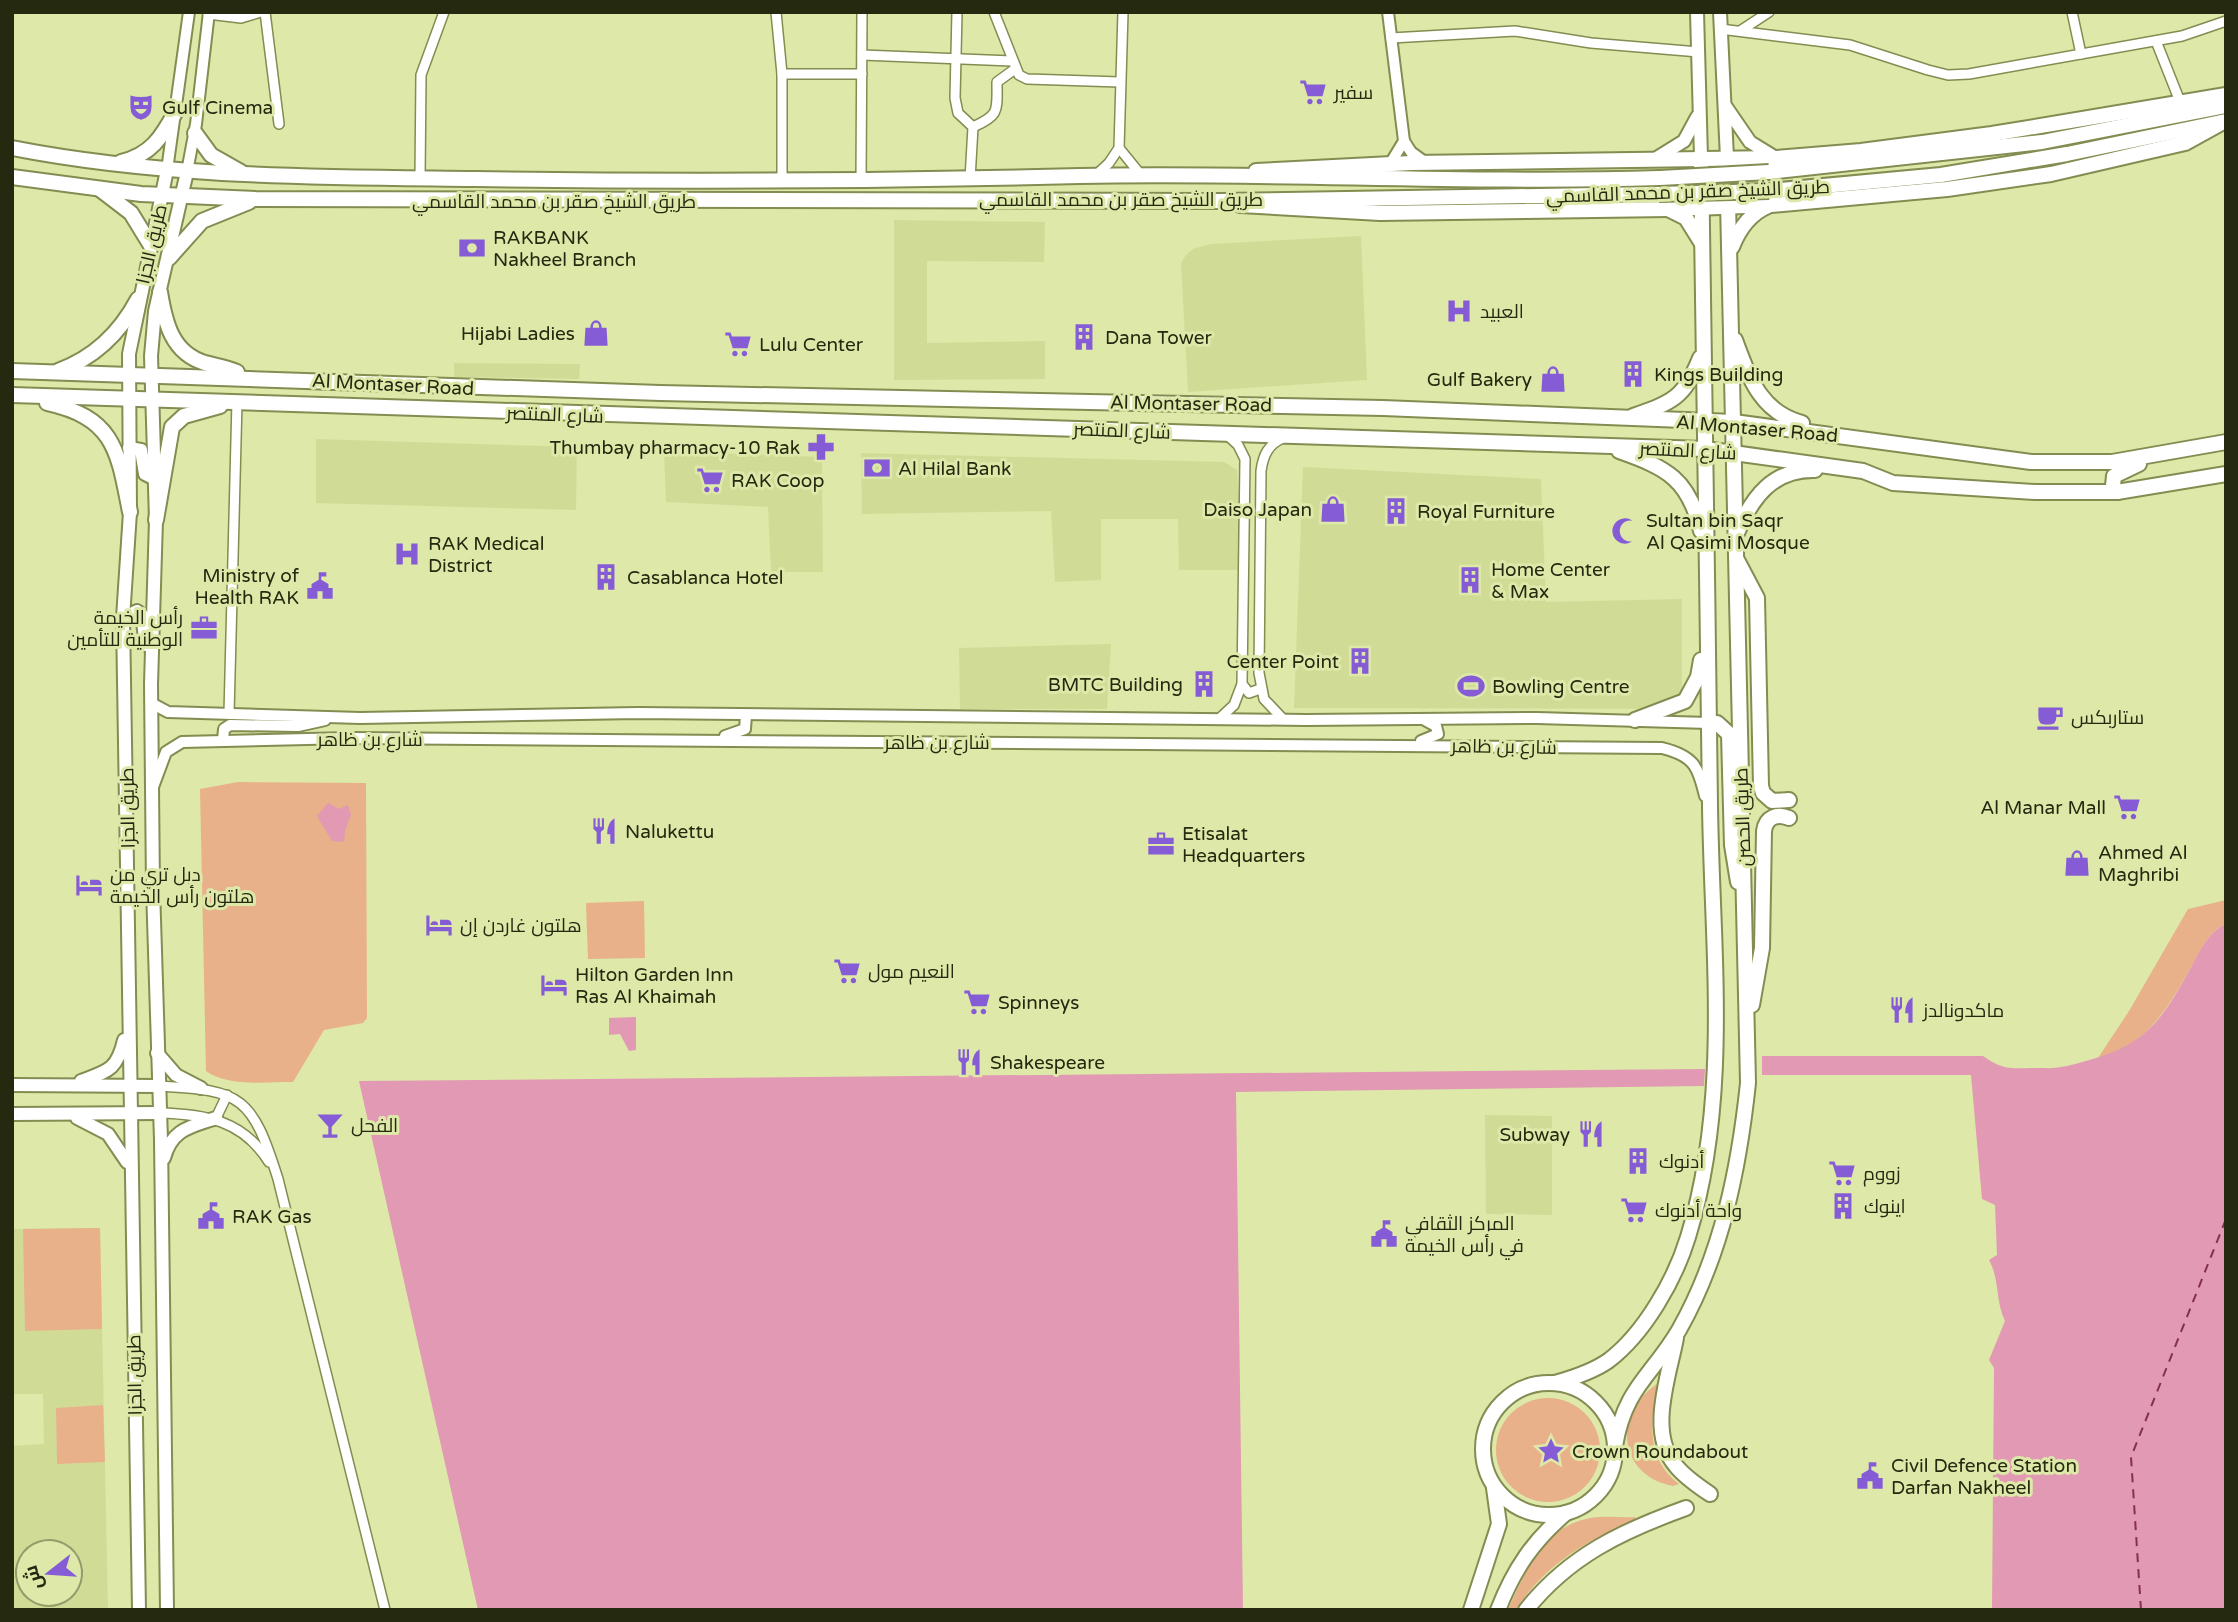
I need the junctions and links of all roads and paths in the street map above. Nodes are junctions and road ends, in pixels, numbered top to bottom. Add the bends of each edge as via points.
1 (189, 12) edge
2 (263, 12) edge
3 (444, 12) edge
4 (776, 12) edge
5 (862, 12) edge
6 (957, 12) edge
7 (994, 12) edge
8 (1123, 12) edge
9 (1388, 12) edge
10 (1697, 12) edge
11 (1720, 12) edge
12 (1769, 12) edge
13 (2072, 12) edge
14 (208, 13) edge
15 (2226, 21) edge
16 (1720, 29) junction
17 (1740, 31) junction
18 (1391, 38) junction
19 (2156, 41) junction
20 (1699, 52) junction
21 (2081, 54) junction
22 (862, 55) junction
23 (955, 59) junction
24 (1014, 65) junction
25 (782, 74) junction
26 (862, 74) junction
27 (1120, 82) junction
28 (2226, 95) edge
29 (1724, 104) junction
30 (2181, 104) junction
31 (1699, 110) junction
32 (176, 111) junction
33 (2225, 116) edge
34 (279, 124) dead end
35 (973, 127) junction
36 (195, 133) junction
37 (1404, 141) junction
38 (12, 148) edge
39 (1119, 148) junction
40 (1701, 158) junction
41 (1727, 158) junction
42 (1776, 158) junction
43 (1653, 160) junction
44 (1427, 163) junction
45 (1390, 164) junction
46 (106, 165) junction
47 (167, 170) junction
48 (187, 172) junction
49 (246, 174) junction
50 (1141, 175) junction
51 (1221, 175) junction
52 (1095, 176) junction
53 (12, 177) edge
54 (420, 178) junction
55 (970, 178) junction
56 (782, 181) junction
57 (861, 181) junction
58 (94, 186) junction
59 (162, 195) junction
60 (183, 197) junction
61 (1770, 198) junction
62 (256, 199) junction
63 (1220, 201) junction
64 (1728, 206) junction
65 (1702, 207) junction
66 (1669, 209) junction
67 (150, 244) junction
68 (1702, 245) junction
69 (1729, 255) junction
70 (169, 258) junction
71 (160, 292) junction
72 (138, 299) junction
73 (1731, 330) junction
74 (1704, 350) junction
75 (12, 371) edge
76 (52, 373) junction
77 (129, 375) junction
78 (152, 375) junction
79 (244, 377) junction
80 (14, 395) edge
81 (129, 399) junction
82 (152, 399) junction
83 (237, 401) junction
84 (1625, 418) junction
85 (1704, 421) junction
86 (1734, 422) junction
87 (1224, 433) junction
88 (1292, 435) junction
89 (1865, 438) junction
90 (2226, 442) edge
91 (1605, 446) junction
92 (129, 448) junction
93 (1705, 449) junction
94 (1734, 452) junction
95 (2170, 454) junction
96 (1244, 466) junction
97 (1261, 471) junction
98 (1863, 471) junction
99 (2226, 474) edge
100 (155, 479) junction
101 (2117, 492) junction
102 (130, 512) junction
103 (156, 520) junction
104 (1734, 548) junction
105 (1706, 557) junction
106 (123, 618) junction
107 (1707, 628) junction
108 (151, 684) junction
109 (1242, 684) junction
110 (1260, 689) junction
111 (151, 703) junction
112 (229, 714) junction
113 (746, 715) junction
114 (331, 717) junction
115 (451, 717) junction
116 (1219, 719) junction
117 (1283, 719) junction
118 (1423, 719) junction
119 (1635, 720) junction
120 (1709, 723) junction
121 (374, 738) junction
122 (223, 740) junction
123 (677, 741) junction
124 (1380, 744) junction
125 (152, 789) junction
126 (1789, 800) dead end
127 (1710, 814) junction
128 (1789, 818) dead end
129 (1745, 903) junction
130 (1748, 1020) junction
131 (128, 1026) junction
132 (157, 1053) junction
133 (12, 1085) edge
134 (69, 1085) junction
135 (129, 1085) junction
136 (158, 1086) junction
137 (201, 1088) junction
138 (227, 1094) junction
139 (159, 1113) junction
140 (12, 1114) edge
141 (129, 1114) junction
142 (71, 1115) junction
143 (216, 1118) junction
144 (161, 1168) junction
145 (130, 1175) junction
146 (278, 1179) junction
147 (1678, 1331) junction
148 (1555, 1383) junction
149 (1615, 1446) junction
150 (1493, 1483) junction
151 (1710, 1494) dead end
152 (1686, 1508) dead end
153 (1566, 1513) junction
154 (139, 1610) edge
155 (167, 1610) edge
156 (385, 1610) edge
157 (1471, 1610) edge
158 (1498, 1610) edge
159 (1526, 1610) edge

1 - 32 street, طريق الجزا
2 - 14 street via 241,18
2 - 34 street
3 - 54 street via 421,75
4 - 25 street
5 - 22 street
6 - 23 street
7 - 24 street
8 - 27 street
9 - 18 street
10 - 20 main road
11 - 16 main road
12 - 17 street
13 - 21 street
14 - 36 street, طريق الجزا
15 - 19 street
16 - 17 street
16 - 29 main road
17 - 21 street via 1850,45 1948,75
18 - 20 street via 1515,31
18 - 37 street
19 - 21 street
19 - 30 street
20 - 31 main road
22 - 23 street
22 - 26 street
23 - 24 street
23 - 35 street via 954,98 958,113
24 - 27 street via 1027,79
24 - 35 street via 997,82 996,114
25 - 26 street
25 - 56 street
26 - 57 street
27 - 39 street
28 - 30 main road
29 - 41 main road
29 - 42 main road via 1750,142
30 - 42 main road via 1953,139
31 - 40 main road
31 - 43 main road via 1684,141
32 - 46 main road via 149,152
32 - 47 street, طريق الجزا
33 - 51 main road, طريق الشيخ صقر بن محمد القاسمي, bridge via 2042,142 1769,172 1660,178
33 - 61 main road, طريق الشيخ صقر بن محمد القاسمي via 2067,155
35 - 55 street
36 - 48 street, طريق الجزا
36 - 49 main road via 219,162
37 - 44 street
37 - 45 street
38 - 46 main road, طريق الشيخ صقر بن محمد القاسمي
39 - 50 street
39 - 52 street
40 - 41 main road
40 - 43 main road
40 - 65 main road, طريق الحصن
41 - 42 main road
41 - 64 main road, طريق الحصن
43 - 44 main road
44 - 45 main road
45 - 51 main road
46 - 47 main road, طريق الشيخ صقر بن محمد القاسمي
47 - 48 main road, طريق الشيخ صقر بن محمد القاسمي
47 - 59 main road, طريق الجزا
48 - 49 main road, طريق الشيخ صقر بن محمد القاسمي
48 - 60 main road, طريق الجزا
49 - 54 main road, طريق الشيخ صقر بن محمد القاسمي
50 - 51 main road, طريق الشيخ صقر بن محمد القاسمي
50 - 52 main road, طريق الشيخ صقر بن محمد القاسمي
52 - 55 main road, طريق الشيخ صقر بن محمد القاسمي
53 - 58 main road, طريق الشيخ صقر بن محمد القاسمي
54 - 56 main road, طريق الشيخ صقر بن محمد القاسمي
55 - 57 main road, طريق الشيخ صقر بن محمد القاسمي
56 - 57 main road, طريق الشيخ صقر بن محمد القاسمي
58 - 59 main road, طريق الشيخ صقر بن محمد القاسمي
58 - 67 main road via 131,214
59 - 60 main road, طريق الشيخ صقر بن محمد القاسمي
59 - 67 main road, طريق الجزا
60 - 62 main road, طريق الشيخ صقر بن محمد القاسمي
60 - 70 main road, طريق الجزا
61 - 63 main road, طريق الشيخ صقر بن محمد القاسمي, bridge via 1659,194
61 - 64 main road
61 - 69 main road via 1738,231
62 - 63 main road, طريق الشيخ صقر بن محمد القاسمي
62 - 70 main road via 202,221
63 - 66 main road via 1380,213
64 - 65 main road
64 - 69 main road, طريق الحصن
65 - 66 main road
65 - 68 main road, طريق الحصن
66 - 68 main road via 1686,218
67 - 72 main road, طريق الجزا
68 - 74 main road, طريق الحصن
69 - 73 main road, طريق الحصن
70 - 71 main road, طريق الجزا
71 - 78 main road, طريق الجزا via 152,332
71 - 79 main road via 167,327 180,348 197,360
72 - 76 main road via 122,326 100,348
72 - 77 main road, طريق الجزا
73 - 86 main road, طريق الحصن
73 - 89 main road via 1763,401 1788,419
74 - 84 main road via 1680,396
74 - 85 main road, طريق الحصن
75 - 76 main road
76 - 77 main road
77 - 78 main road
77 - 81 main road, طريق الجزا
78 - 79 main road, Al Montaser Road
78 - 82 main road, طريق الجزا
79 - 84 main road, Al Montaser Road via 434,387 1167,402
80 - 81 main road, شارع المنتصر
80 - 102 main road via 78,411 101,426 119,457
81 - 82 main road, شارع المنتصر
81 - 92 main road, طريق الجزا
82 - 83 main road, شارع المنتصر
82 - 100 main road, طريق الجزا
83 - 87 main road, شارع المنتصر
83 - 103 main road via 193,413 172,427
83 - 112 street
84 - 85 main road, Al Montaser Road
85 - 86 main road, Al Montaser Road
85 - 93 main road, طريق الحصن
86 - 89 main road, Al Montaser Road
86 - 94 main road, طريق الحصن
87 - 88 main road, شارع المنتصر
87 - 96 street via 1238,445
88 - 91 main road, شارع المنتصر
88 - 97 street via 1274,441
89 - 95 main road, Al Montaser Road via 2031,462 2112,462
90 - 95 main road, Al Montaser Road
91 - 93 main road, شارع المنتصر
91 - 105 main road via 1654,463 1680,483 1697,516
92 - 100 main road via 142,452 145,474
92 - 102 main road, طريق الجزا
93 - 94 main road, شارع المنتصر
93 - 105 main road, طريق الحصن
94 - 98 main road, شارع المنتصر
94 - 104 main road, طريق الحصن
95 - 101 main road via 2122,470 2115,476
96 - 97 street via 1250,464
96 - 109 street
97 - 110 street
98 - 101 main road, شارع المنتصر via 1894,483
98 - 104 main road via 1803,469 1776,478 1751,503
99 - 101 main road, شارع المنتصر
100 - 103 main road, طريق الجزا
102 - 106 main road, طريق الجزا
103 - 108 main road, طريق الجزا
104 - 126 main road via 1757,598 1761,786 1772,801
104 - 129 main road, طريق الحصن
105 - 107 main road, طريق الحصن
106 - 108 main road via 137,611 142,615
106 - 131 main road, طريق الجزا
107 - 119 main road via 1698,677 1685,701
107 - 120 main road, طريق الحصن
108 - 111 main road, طريق الجزا
109 - 110 street via 1249,693
109 - 116 street via 1234,705
110 - 117 street via 1269,707
111 - 112 street, شارع بن ظاهر via 167,712
111 - 125 main road, طريق الجزا
112 - 114 street, شارع بن ظاهر
113 - 115 street, شارع بن ظاهر
113 - 116 street, شارع بن ظاهر
113 - 123 street via 741,733
114 - 115 street, شارع بن ظاهر
114 - 122 street via 304,725 230,725 224,729
115 - 121 street via 430,723 381,723 374,728
116 - 117 street, شارع بن ظاهر
117 - 118 street, شارع بن ظاهر
118 - 119 street, شارع بن ظاهر
118 - 124 street via 1436,726 1436,737
119 - 120 street, شارع بن ظاهر
120 - 127 main road, طريق الحصن
120 - 129 main road via 1717,723 1729,734 1733,860
121 - 122 street, شارع بن ظاهر
121 - 123 street, شارع بن ظاهر
122 - 125 street, شارع بن ظاهر via 172,746
123 - 124 street, شارع بن ظاهر
124 - 127 street, شارع بن ظاهر via 1662,748 1680,752 1699,768
125 - 132 main road, طريق الجزا
127 - 148 main road, طريق الحصن via 1715,1082 1709,1144 1690,1229 1663,1291 1628,1344 1590,1371
128 - 130 main road via 1770,818 1764,831 1761,956
129 - 130 main road, طريق الحصن
130 - 147 main road, طريق الحصن via 1748,1083 1734,1180 1710,1261
131 - 134 main road via 121,1055 111,1071
131 - 135 main road, طريق الجزا
132 - 136 main road, طريق الجزا
132 - 137 main road via 176,1075
133 - 134 main road
134 - 135 main road
135 - 136 main road
135 - 141 main road, طريق الجزا
136 - 137 street
136 - 139 main road, طريق الجزا
137 - 138 street
138 - 143 street
138 - 146 street via 246,1107 260,1125
139 - 141 main road
139 - 143 street
139 - 144 main road, طريق الجزا
140 - 142 main road
141 - 142 main road
141 - 145 main road, طريق الجزا
142 - 145 main road via 108,1134 121,1149
143 - 144 main road via 178,1131
143 - 146 street via 251,1138
144 - 155 main road, طريق الجزا
145 - 154 main road, طريق الجزا
146 - 156 street
147 - 149 main road, طريق الحصن via 1624,1406
147 - 151 main road via 1661,1426 1665,1448 1674,1465
148 - 149 main road via 1575,1388 1593,1400 1606,1416
148 - 150 main road via 1524,1389 1498,1408 1487,1427 1482,1450
149 - 153 main road via 1604,1487 1586,1504
150 - 153 main road via 1507,1500 1525,1510 1545,1515
150 - 157 main road via 1499,1524
152 - 159 main road via 1607,1539 1573,1561
153 - 158 main road via 1540,1534 1521,1560

